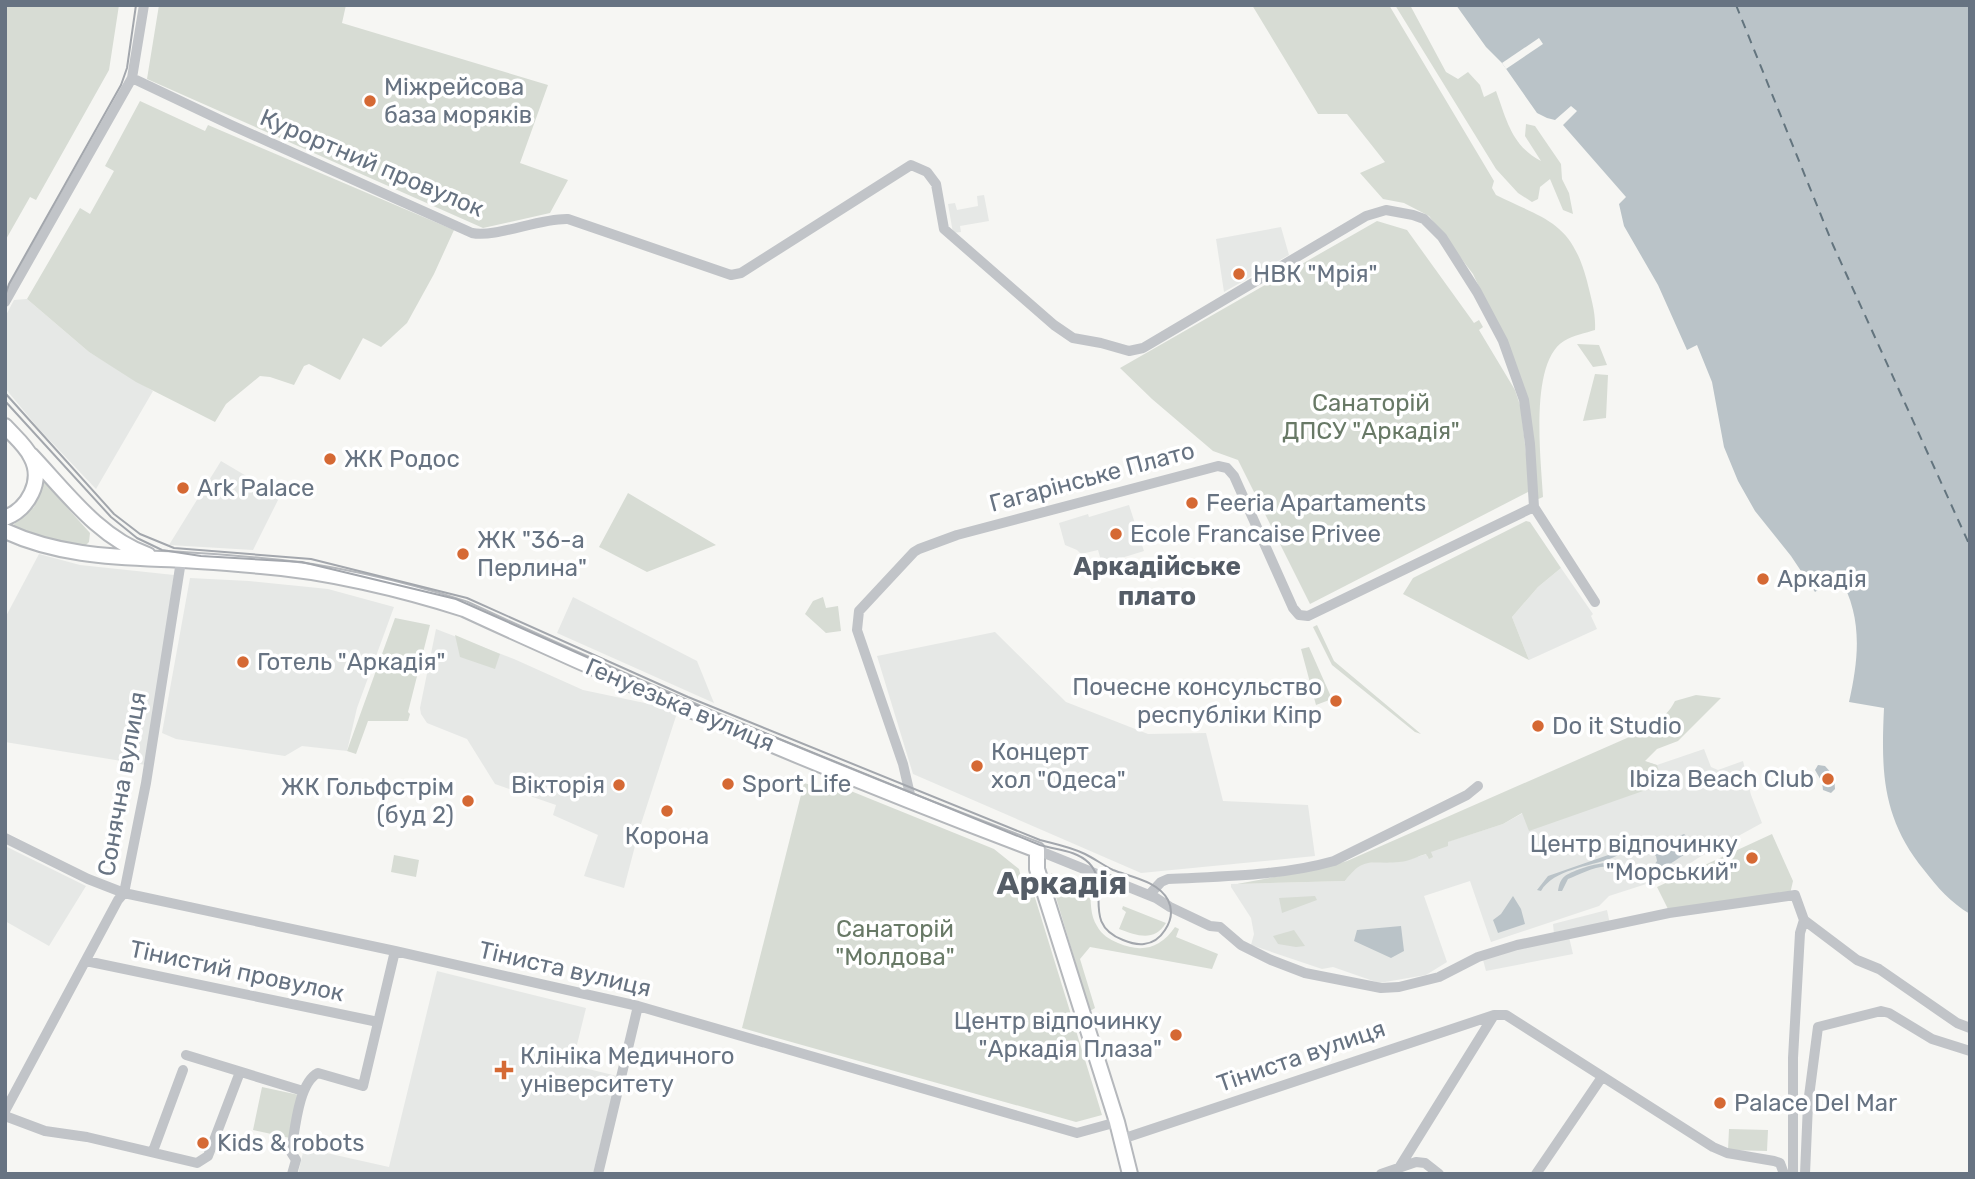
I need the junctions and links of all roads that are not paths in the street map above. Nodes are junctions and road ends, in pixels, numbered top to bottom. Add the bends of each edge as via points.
1 (144, 5) edge
2 (132, 78) junction
3 (5, 302) edge
4 (5, 426) edge
5 (31, 455) junction
6 (1534, 507) junction
7 (5, 518) edge
8 (91, 518) junction
9 (5, 531) edge
10 (69, 551) junction
11 (163, 559) junction
12 (181, 561) junction
13 (1595, 602) dead end
14 (1478, 786) dead end
15 (912, 803) junction
16 (5, 838) edge
17 (1037, 850) junction
18 (124, 893) junction
19 (1152, 896) junction
20 (1804, 920) junction
21 (395, 951) junction
22 (86, 961) junction
23 (638, 1006) junction
24 (1494, 1015) junction
25 (378, 1023) junction
26 (1970, 1028) edge
27 (1970, 1051) edge
28 (186, 1055) dead end
29 (183, 1070) dead end
30 (240, 1072) junction
31 (1602, 1077) junction
32 (303, 1091) junction
33 (5, 1111) edge
34 (5, 1116) edge
35 (1117, 1122) junction
36 (1122, 1139) junction
37 (153, 1151) junction
38 (1399, 1168) junction
39 (292, 1174) edge
40 (598, 1174) edge
41 (1130, 1174) edge
42 (1381, 1174) edge
43 (1439, 1174) edge
44 (1536, 1174) edge
45 (1783, 1174) edge
46 (1793, 1174) edge
47 (1805, 1174) edge

1 - 2 street
2 - 3 street
2 - 6 street, Курортний провулок via 472,233 568,219 731,275 741,273 911,165 922,168 936,184 944,229 949,234 1073,338 1129,351 1377,211 1413,215 1434,227 1503,341 1524,400
4 - 5 main road, Генуезька вулиця
5 - 7 main road via 36,472 33,490 24,505
5 - 8 main road, Генуезька вулиця
6 - 13 street
6 - 15 street, Гагарінське Плато via 1308,616 1293,608 1234,476 1218,466 919,548 864,606 856,622
8 - 10 main road via 92,545
8 - 11 main road, Генуезька вулиця via 131,549
9 - 10 main road, Генуезька вулиця
10 - 11 main road, Генуезька вулиця
11 - 12 main road, Генуезька вулиця
12 - 15 main road, Генуезька вулиця via 319,573 443,602
12 - 18 street, Сонячна вулиця
14 - 19 street via 1334,861 1315,867 1168,879
15 - 17 main road, Генуезька вулиця
16 - 18 street, Тіниста вулиця
17 - 19 street, Генуезька вулиця
17 - 35 main road via 1037,869
18 - 21 street, Тіниста вулиця
18 - 22 street, Сонячна вулиця
19 - 20 street, Генуезька вулиця via 1220,928 1270,960 1306,973 1390,988 1439,977 1478,957 1517,945 1669,913 1795,895
20 - 26 street via 1857,960 1879,969
20 - 46 street via 1793,1058
21 - 23 street, Тіниста вулиця
21 - 25 street
22 - 25 street, Тінистий провулок
22 - 33 street, Сонячна вулиця
23 - 35 street, Тіниста вулиця via 1077,1133
23 - 40 street
24 - 31 street via 1506,1015
24 - 36 street, Тіниста вулиця
24 - 38 street
25 - 32 street via 363,1086 318,1073
27 - 47 street via 1932,1039 1889,1013 1818,1027
28 - 30 street
29 - 37 street
30 - 32 street
30 - 37 street via 204,1161
31 - 44 street
31 - 45 street via 1713,1147 1780,1163
32 - 39 street via 291,1152 296,1160
34 - 37 street via 45,1131
35 - 36 main road
36 - 41 main road
38 - 42 street
38 - 43 street via 1425,1163

